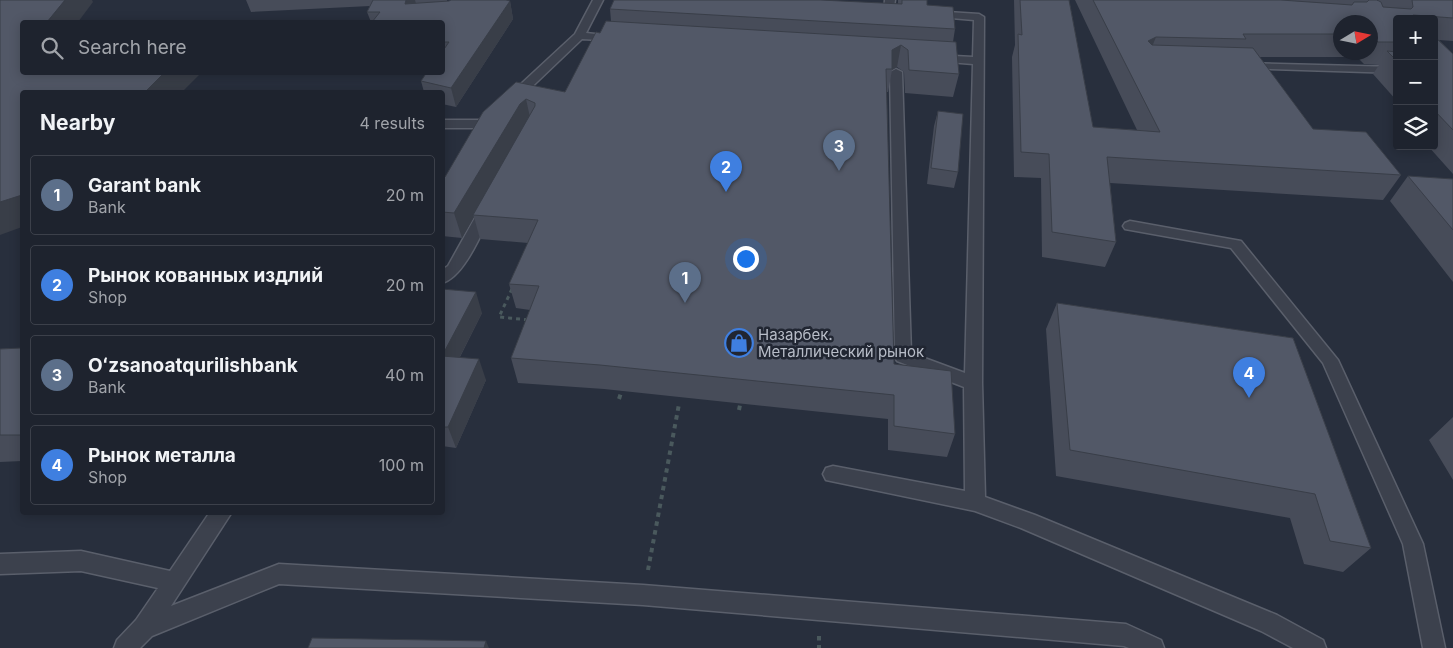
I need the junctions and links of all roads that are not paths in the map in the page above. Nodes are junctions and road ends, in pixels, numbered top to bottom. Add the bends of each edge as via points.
1 (598, 0) edge
2 (919, 13) edge
3 (579, 36) junction
4 (626, 39) edge
5 (923, 57) edge
6 (978, 62) junction
7 (1237, 66) edge
8 (1393, 70) edge
9 (896, 72) edge
10 (506, 104) edge
11 (445, 124) edge
12 (474, 140) edge
13 (495, 192) edge
14 (1130, 226) dead end
15 (445, 276) edge
16 (973, 383) junction
17 (833, 474) dead end
18 (975, 502) junction
19 (220, 515) edge
20 (0, 564) edge
21 (175, 582) junction
22 (142, 638) edge
23 (125, 648) edge
24 (1153, 648) edge
25 (1315, 648) edge
26 (1434, 648) edge

1 - 3 lane
2 - 6 lane via 979,17
3 - 4 lane
3 - 10 lane
5 - 6 lane
6 - 16 lane
7 - 8 lane
9 - 16 lane via 903,357
11 - 12 lane via 488,121
13 - 15 lane via 454,270
14 - 26 lane via 1236,244 1330,360 1413,544
16 - 18 lane
17 - 18 lane
18 - 25 lane via 1028,521 1269,623
19 - 21 lane
20 - 21 lane via 81,561
21 - 22 lane
22 - 23 lane
22 - 24 lane via 279,574 643,595 1126,636

